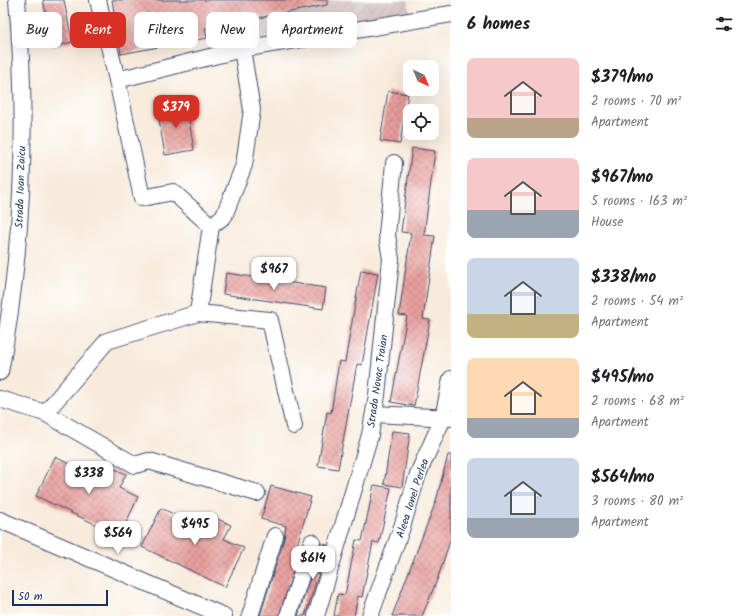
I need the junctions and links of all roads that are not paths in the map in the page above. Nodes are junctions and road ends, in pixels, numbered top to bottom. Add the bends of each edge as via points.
1 (16, 0) edge
2 (98, 0) edge
3 (451, 14) edge
4 (242, 49) junction
5 (117, 80) junction
6 (394, 163) dead end
7 (211, 226) junction
8 (198, 313) junction
9 (0, 372) edge
10 (451, 379) edge
11 (0, 399) edge
12 (45, 413) junction
13 (374, 414) junction
14 (447, 418) edge
15 (294, 426) dead end
16 (257, 493) dead end
17 (0, 520) edge
18 (276, 536) dead end
19 (312, 542) dead end
20 (224, 616) edge
21 (250, 616) edge
22 (288, 616) edge
23 (316, 616) edge
24 (370, 616) edge

1 - 9 street, Strada Ioan Zaicu via 22,86 21,188 14,276
2 - 5 street
3 - 4 street
4 - 5 street
4 - 7 street via 252,110 244,165 224,216
5 - 7 street via 142,198 173,192
6 - 13 street, Strada Novac Traian via 387,235 391,259
7 - 8 street
8 - 12 street via 106,341
8 - 15 street via 270,320
10 - 14 street, Aleea Ionel Perlea
11 - 12 street
12 - 16 street via 135,465 149,461
13 - 14 street
13 - 23 street, Strada Novac Traian
14 - 24 street, Aleea Ionel Perlea via 418,474
17 - 20 street
18 - 21 street
19 - 22 street

